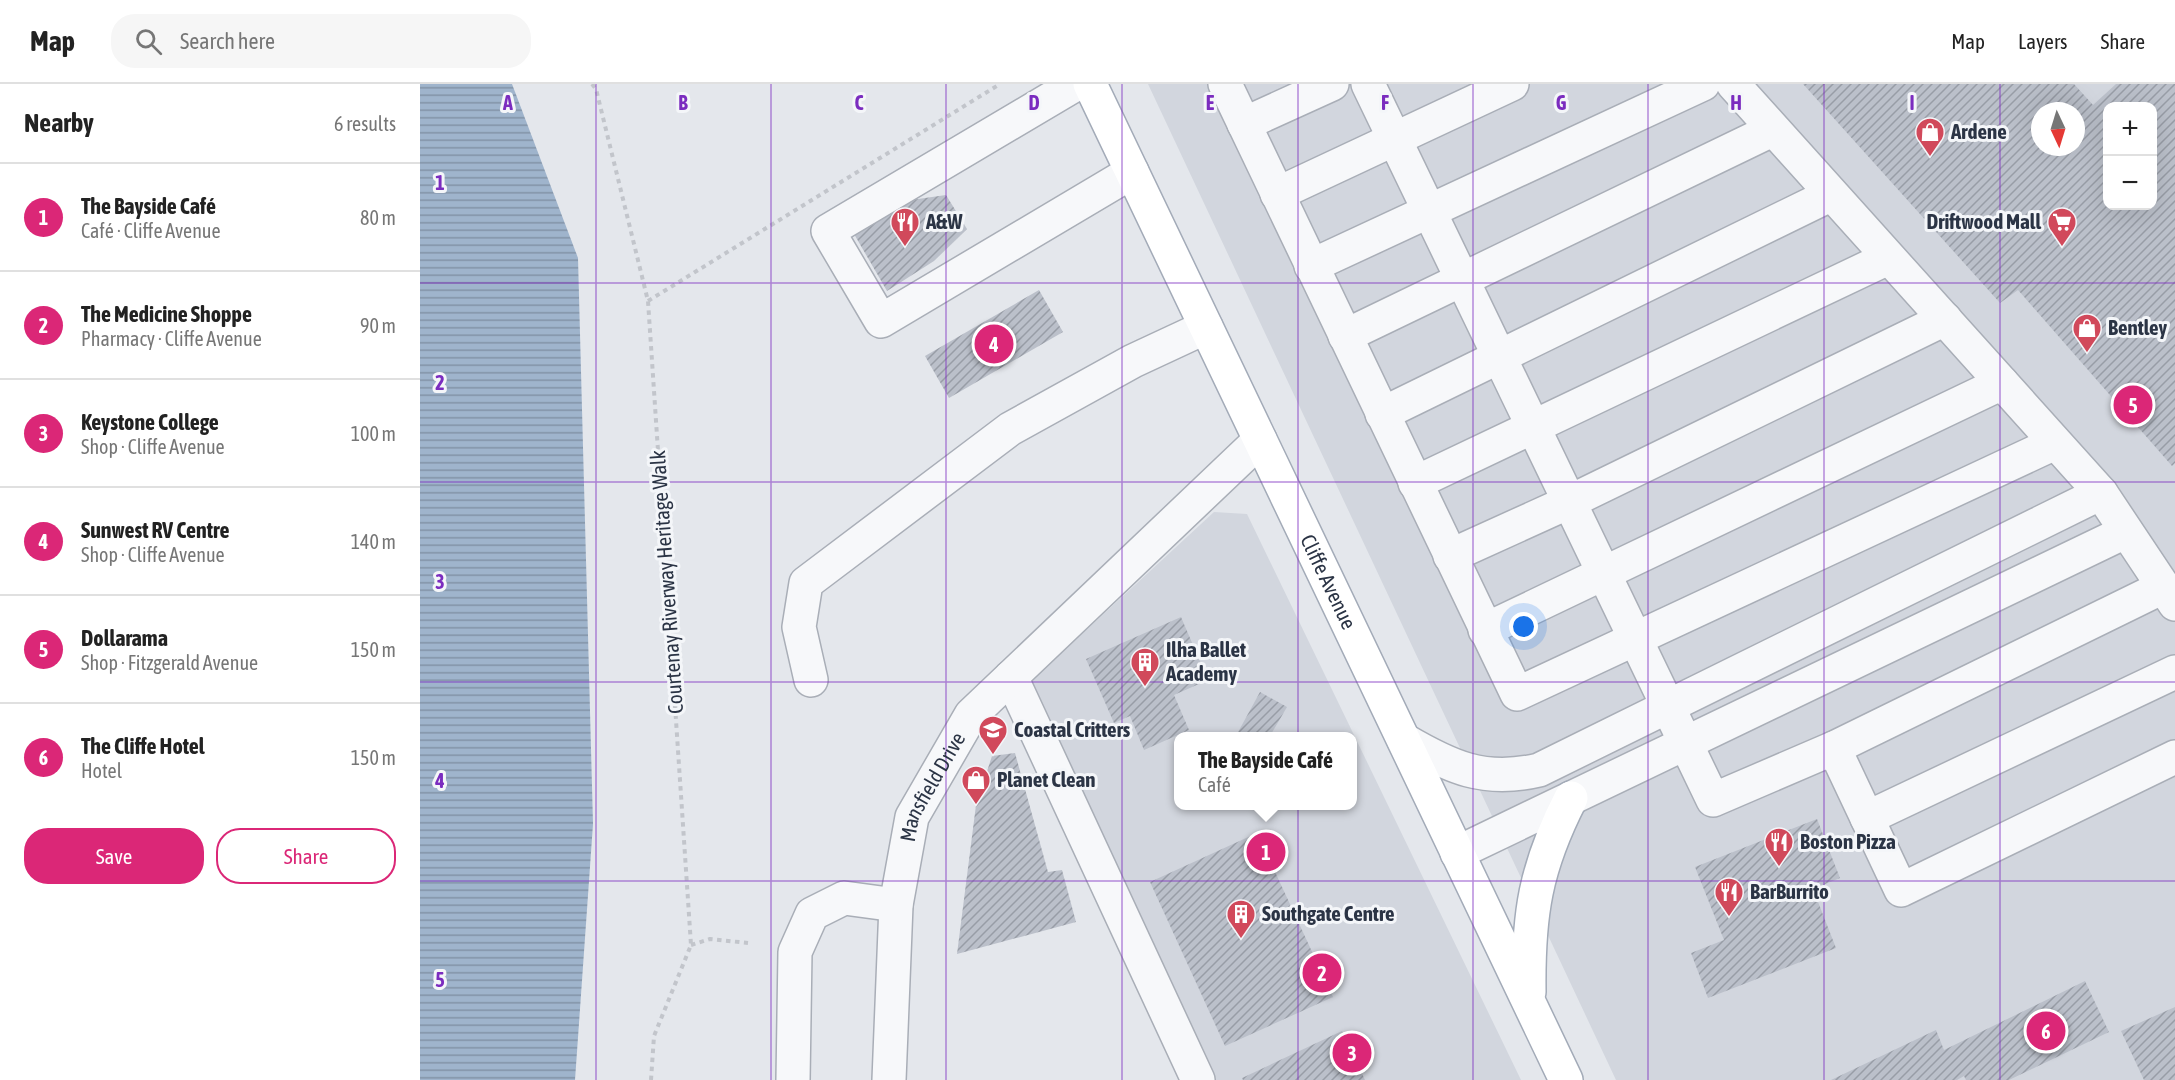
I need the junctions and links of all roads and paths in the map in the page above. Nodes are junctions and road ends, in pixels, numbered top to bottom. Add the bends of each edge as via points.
1 (592, 84) edge
2 (1000, 84) edge
3 (1076, 84) edge
4 (1090, 84) edge
5 (1225, 84) edge
6 (1332, 84) edge
7 (1368, 84) edge
8 (1512, 84) edge
9 (1703, 84) edge
10 (1733, 84) edge
11 (1244, 124) junction
12 (1772, 130) junction
13 (1394, 139) junction
14 (1132, 172) junction
15 (1277, 194) junction
16 (1830, 195) junction
17 (1429, 212) junction
18 (1888, 258) junction
19 (1311, 266) junction
20 (1462, 280) junction
21 (648, 301) junction
22 (1945, 319) junction
23 (1206, 327) junction
24 (1345, 336) junction
25 (1499, 356) junction
26 (2002, 383) junction
27 (1382, 414) junction
28 (1533, 427) junction
29 (1260, 440) junction
30 (2055, 442) junction
31 (1415, 483) junction
32 (2101, 494) junction
33 (1569, 502) junction
34 (2125, 532) junction
35 (1450, 556) junction
36 (1604, 575) junction
37 (2169, 595) edge
38 (1485, 630) junction
39 (1636, 640) junction
40 (2175, 672) edge
41 (1011, 676) junction
42 (811, 680) dead end
43 (1668, 708) junction
44 (1404, 740) junction
45 (1686, 743) junction
46 (1834, 748) junction
47 (2175, 757) edge
48 (1571, 798) junction
49 (1867, 818) junction
50 (1457, 853) junction
51 (896, 905) junction
52 (748, 943) dead end
53 (691, 945) junction
54 (1530, 1003) junction
55 (651, 1080) edge
56 (793, 1080) edge
57 (889, 1080) edge
58 (1198, 1080) edge
59 (1566, 1080) edge

1 - 21 path, Courtenay Riverway Heritage Walk via 597,89
2 - 21 path
3 - 14 street via 828,231 882,321
4 - 14 main road, Cliffe Avenue
5 - 11 street
6 - 11 street
7 - 13 street
8 - 13 street
9 - 17 street
10 - 12 street
11 - 15 street
12 - 16 street
12 - 20 street
13 - 15 street
13 - 17 street
14 - 23 main road, Cliffe Avenue
15 - 19 street
16 - 18 street
16 - 25 street
17 - 19 street
17 - 20 street
18 - 22 street
18 - 28 street
19 - 24 street
20 - 24 street
20 - 25 street
21 - 53 path, Courtenay Riverway Heritage Walk
22 - 26 street
22 - 33 street
23 - 29 main road, Cliffe Avenue
23 - 42 street via 1134,361 1010,429 806,583 799,627
24 - 27 street
25 - 27 street
25 - 28 street
26 - 30 street
26 - 36 street
27 - 31 street
28 - 31 street
28 - 33 street
29 - 41 street, Mansfield Drive
29 - 44 main road, Cliffe Avenue
30 - 32 street
30 - 39 street
31 - 35 street
32 - 34 street
32 - 43 street
33 - 35 street
33 - 36 street
34 - 37 street
34 - 45 street
35 - 38 street
36 - 38 street
36 - 39 street
37 - 46 street
38 - 39 street via 1516,694
39 - 43 street
40 - 49 street
41 - 51 street, Mansfield Drive via 971,715 912,817
41 - 58 street
43 - 44 street via 1539,770 1516,775 1474,772 1444,763
43 - 45 street
44 - 50 main road, Cliffe Avenue
45 - 46 street via 1713,800
45 - 48 street
46 - 49 street
47 - 49 street via 1901,890
48 - 50 street
48 - 54 main road via 1554,832 1535,889 1528,952
50 - 54 main road, Cliffe Avenue
51 - 56 street via 844,898 812,914 795,952
51 - 57 street, Mansfield Drive
52 - 53 path via 710,939
53 - 55 path, Courtenay Riverway Heritage Walk via 654,1036
54 - 59 main road, Cliffe Avenue

